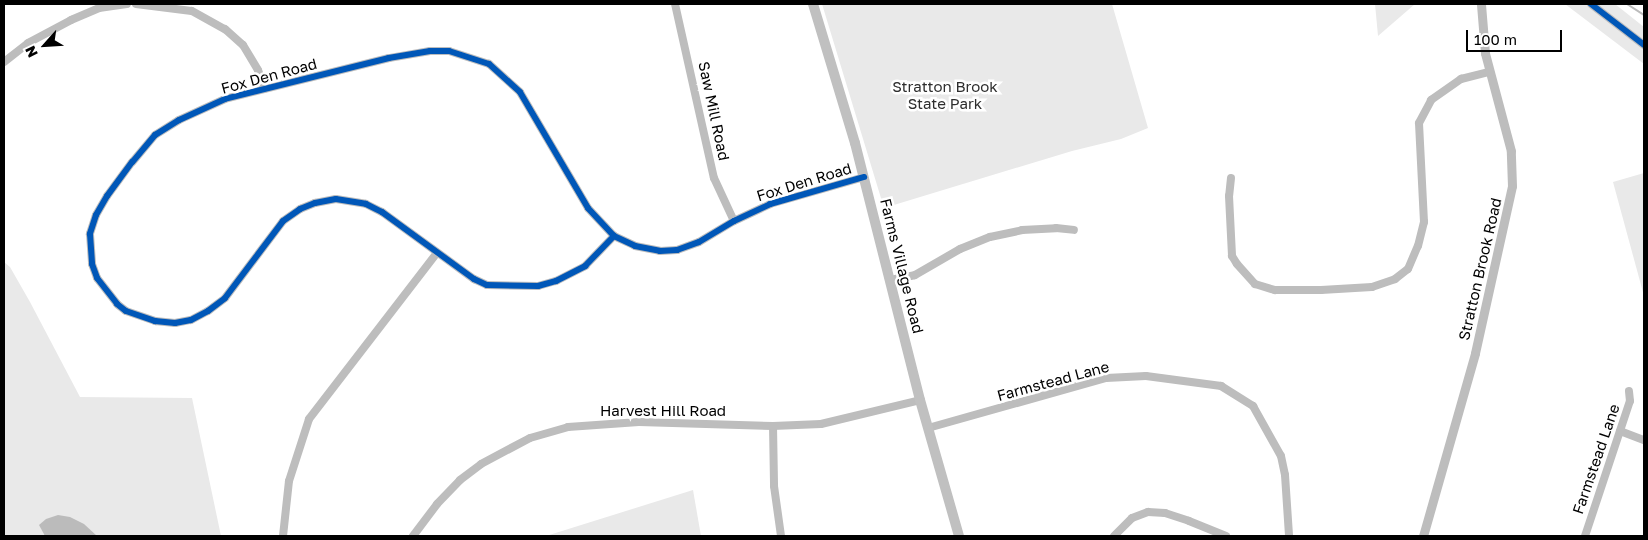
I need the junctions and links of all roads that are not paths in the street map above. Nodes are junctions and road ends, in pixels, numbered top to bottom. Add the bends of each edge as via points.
1 (127, 4) edge
2 (136, 4) edge
3 (675, 4) edge
4 (813, 4) edge
5 (1481, 4) edge
6 (1591, 4) edge
7 (99, 6) edge
8 (1644, 45) edge
9 (4, 62) edge
10 (1490, 72) junction
11 (265, 88) junction
12 (864, 178) junction
13 (1231, 178) dead end
14 (734, 221) junction
15 (1074, 230) dead end
16 (614, 236) junction
17 (437, 253) junction
18 (890, 280) junction
19 (1628, 391) dead end
20 (920, 400) junction
21 (773, 426) junction
22 (928, 428) junction
23 (1620, 431) junction
24 (1644, 440) edge
25 (283, 536) edge
26 (413, 536) edge
27 (781, 536) edge
28 (959, 536) edge
29 (1114, 536) edge
30 (1226, 536) edge
31 (1289, 536) edge
32 (1423, 536) edge
33 (1585, 536) edge

1 - 7 street
2 - 11 street via 192,11 225,29 243,45
3 - 14 street, Saw Mill Road via 714,178
4 - 12 main road, Farms Village Road
5 - 10 street, Stratton Brook Road
6 - 8 street
7 - 9 street via 43,34
10 - 13 street via 1461,79 1431,100 1420,123 1424,222 1408,269 1395,279 1372,288 1321,290 1276,290 1254,284 1232,256
10 - 32 street, Stratton Brook Road via 1511,151 1511,192 1477,344
11 - 16 street, Fox Den Road via 430,51 449,51 489,64 520,92 588,208
11 - 17 street, Fox Den Road via 201,109 155,135 107,196 90,234 92,264 97,278 117,304 155,321 191,320 225,298 284,221 300,208 315,202 336,199 366,204 382,212
12 - 14 street, Fox Den Road via 770,204
12 - 18 main road, Farms Village Road
14 - 16 street, Fox Den Road via 699,242 677,250 660,251 635,246
15 - 18 street via 1022,230 990,237 960,249 915,276
16 - 17 street, Fox Den Road via 585,266 538,286 486,285
17 - 25 street via 309,419 289,481
18 - 20 main road, Farms Village Road
19 - 23 street, Farmstead Lane via 1630,401
20 - 21 street, Harvest Hill Road via 829,422
20 - 22 main road, Farms Village Road
21 - 26 street, Harvest Hill Road via 623,422 568,427 530,438 502,451 460,480
21 - 27 street via 774,486
22 - 28 main road, Farms Village Road
22 - 31 street, Farmstead Lane via 1106,378 1146,376 1221,386 1253,406 1281,456
23 - 24 street
23 - 33 street, Farmstead Lane
29 - 30 street via 1132,518 1148,512 1165,513

